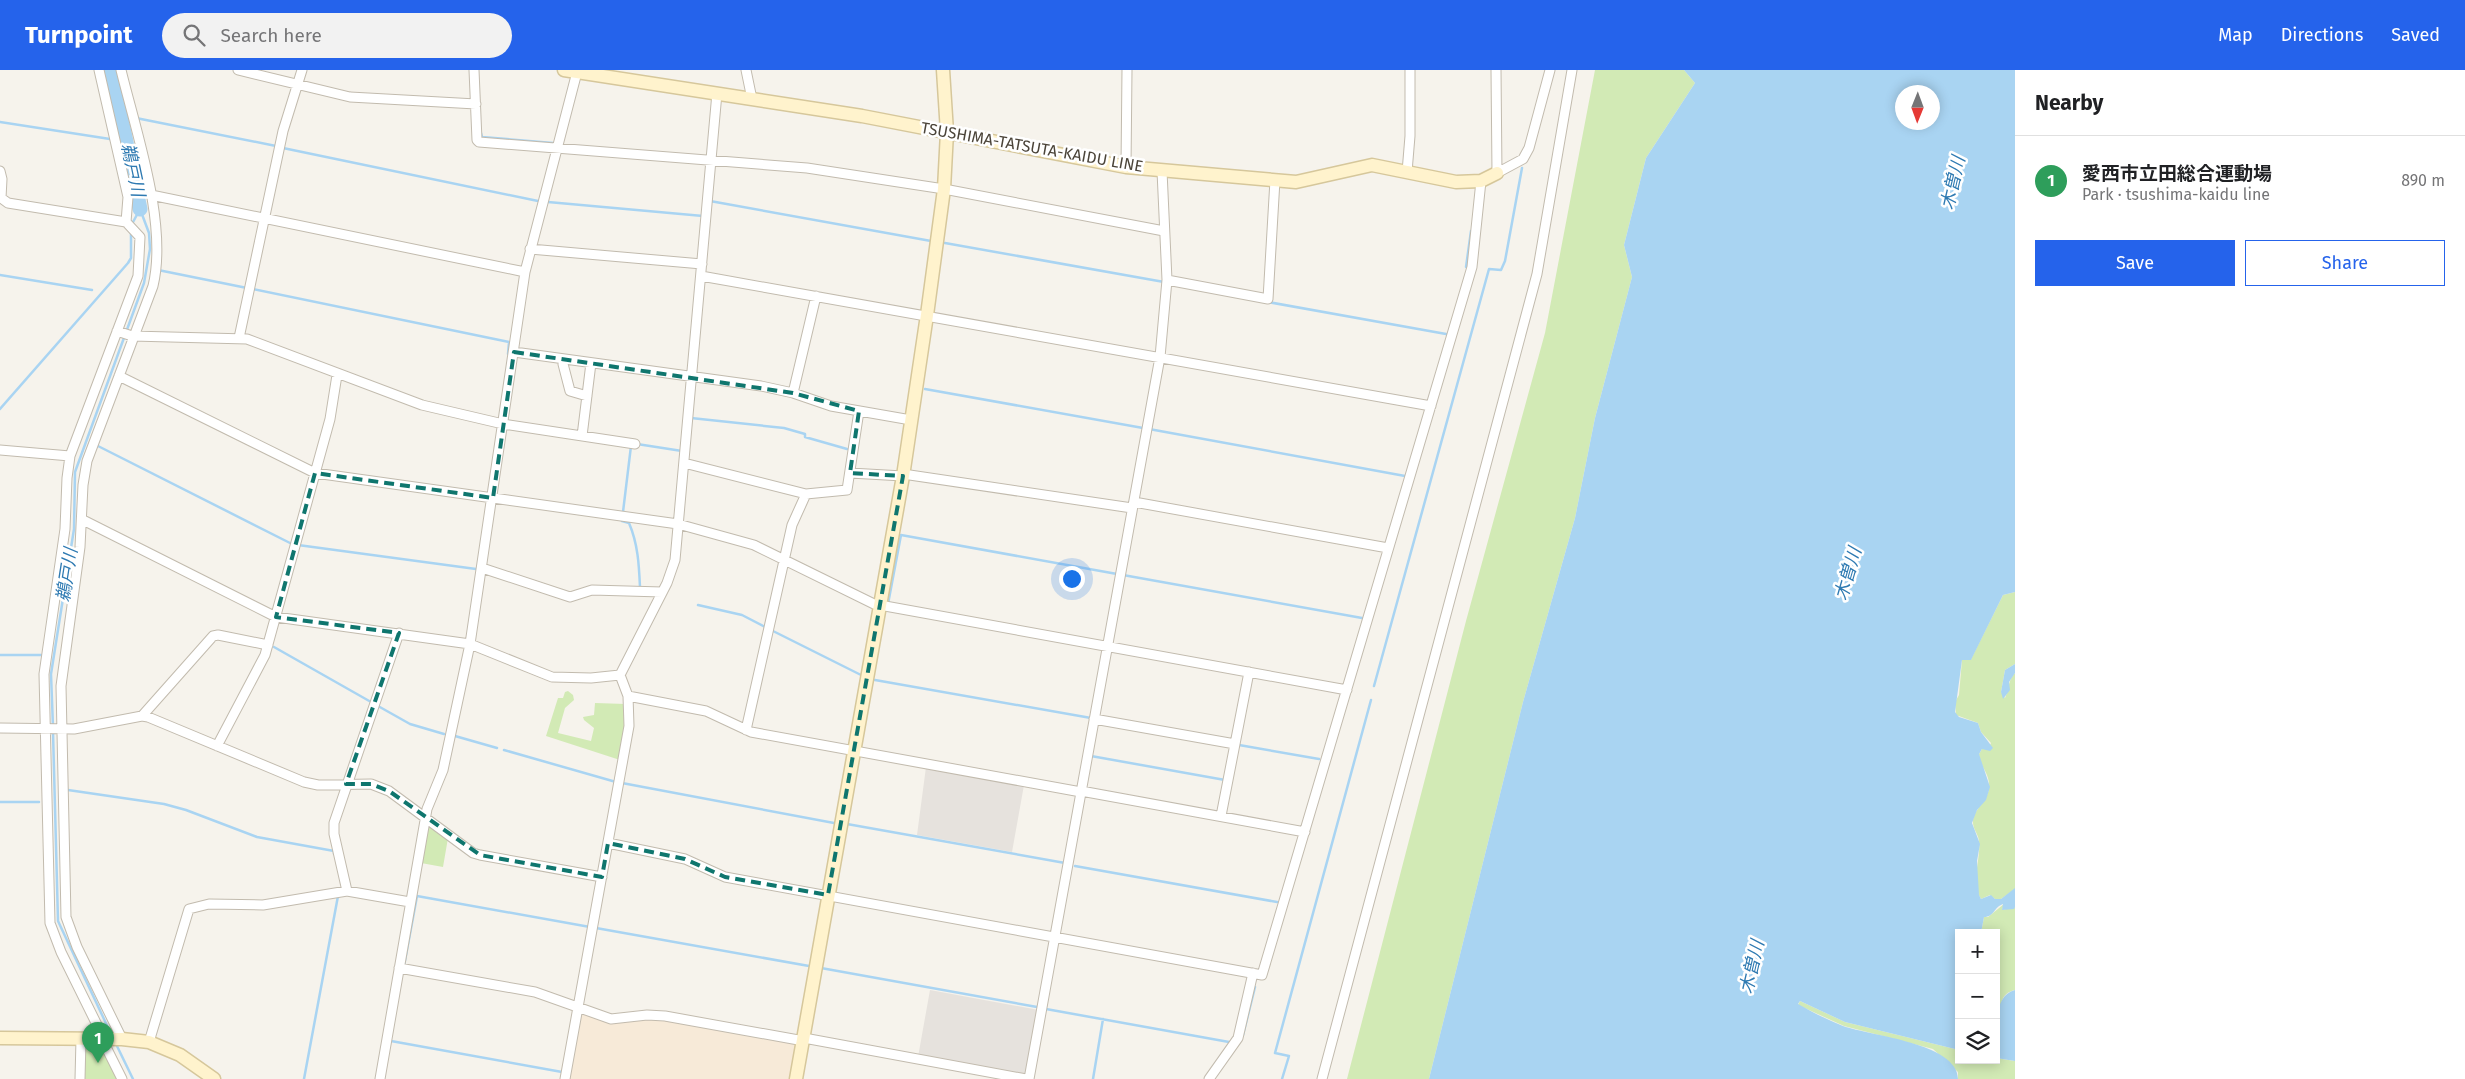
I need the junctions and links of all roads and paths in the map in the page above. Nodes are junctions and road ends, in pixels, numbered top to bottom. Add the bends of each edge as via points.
1 (99, 70) edge
2 (121, 70) edge
3 (238, 70) edge
4 (302, 70) edge
5 (474, 70) edge
6 (746, 70) edge
7 (943, 70) edge
8 (1127, 70) edge
9 (1410, 70) edge
10 (1496, 70) edge
11 (1550, 70) edge
12 (1572, 70) edge
13 (573, 71) edge
14 (298, 85) junction
15 (717, 93) junction
16 (752, 99) junction
17 (476, 104) junction
18 (947, 132) junction
19 (558, 146) junction
20 (712, 160) junction
21 (1126, 167) junction
22 (0, 171) edge
23 (1162, 171) junction
24 (1406, 172) junction
25 (1497, 173) junction
26 (1274, 180) junction
27 (1481, 181) junction
28 (944, 189) junction
29 (151, 196) junction
30 (264, 219) junction
31 (130, 226) junction
32 (1164, 231) junction
33 (530, 249) junction
34 (702, 264) junction
35 (524, 272) junction
36 (701, 276) junction
37 (1167, 280) junction
38 (816, 296) junction
39 (927, 315) junction
40 (117, 331) junction
41 (133, 336) junction
42 (239, 338) junction
43 (514, 352) junction
44 (1160, 357) junction
45 (564, 359) junction
46 (592, 363) junction
47 (338, 375) junction
48 (119, 376) junction
49 (692, 377) junction
50 (793, 393) junction
51 (587, 396) junction
52 (1430, 406) junction
53 (859, 411) junction
54 (911, 420) junction
55 (503, 424) junction
56 (582, 436) junction
57 (635, 444) dead end
58 (0, 450) edge
59 (70, 456) junction
60 (684, 463) junction
61 (315, 473) junction
62 (850, 473) junction
63 (903, 475) junction
64 (806, 494) junction
65 (493, 498) junction
66 (1133, 505) junction
67 (83, 520) junction
68 (678, 524) junction
69 (1388, 548) junction
70 (784, 560) junction
71 (482, 568) junction
72 (662, 592) junction
73 (880, 606) junction
74 (276, 617) junction
75 (399, 633) junction
76 (470, 644) junction
77 (268, 645) junction
78 (1108, 647) junction
79 (1249, 672) junction
80 (620, 675) junction
81 (1347, 690) junction
82 (628, 696) junction
83 (142, 716) junction
84 (1094, 719) junction
85 (0, 728) edge
86 (45, 729) junction
87 (61, 729) junction
88 (746, 730) junction
89 (1235, 744) junction
90 (217, 746) junction
91 (854, 752) junction
92 (346, 784) junction
93 (1081, 792) junction
94 (1221, 816) junction
95 (425, 819) junction
96 (1304, 832) junction
97 (608, 843) junction
98 (602, 877) junction
99 (347, 891) junction
100 (828, 895) junction
101 (410, 902) junction
102 (1056, 936) junction
103 (399, 968) junction
104 (1253, 973) junction
105 (578, 1009) junction
106 (0, 1038) edge
107 (81, 1039) junction
108 (104, 1039) junction
109 (122, 1039) junction
110 (804, 1040) junction
111 (149, 1042) junction
112 (80, 1079) edge
113 (122, 1079) edge
114 (214, 1079) edge
115 (380, 1079) edge
116 (565, 1079) edge
117 (796, 1079) edge
118 (1028, 1079) edge
119 (1209, 1079) edge
120 (1322, 1079) edge

1 - 31 street via 128,197
2 - 29 street
3 - 14 street
4 - 14 street
5 - 17 street
6 - 16 street
7 - 18 main road
8 - 21 street
9 - 24 street via 1410,136
10 - 25 street
11 - 25 street via 1523,159
12 - 120 street via 1537,274
13 - 15 main road, TSUSHIMA-TATSUTA-KAIDU LINE
13 - 19 street
14 - 17 street via 350,97
14 - 30 street via 283,131
15 - 16 main road, TSUSHIMA-TATSUTA-KAIDU LINE
15 - 20 street
16 - 18 main road, TSUSHIMA-TATSUTA-KAIDU LINE
17 - 19 street via 479,142
18 - 21 main road, TSUSHIMA-TATSUTA-KAIDU LINE
18 - 28 main road
19 - 20 street
19 - 33 street
20 - 28 street via 807,168
20 - 34 street
21 - 23 main road, TSUSHIMA-TATSUTA-KAIDU LINE
22 - 31 street via 2,198 8,204
23 - 26 main road, TSUSHIMA-TATSUTA-KAIDU LINE
23 - 32 street
24 - 26 main road, TSUSHIMA-TATSUTA-KAIDU LINE via 1372,165 1296,182
24 - 27 main road, TSUSHIMA-TATSUTA-KAIDU LINE via 1456,182
25 - 27 main road, TSUSHIMA-TATSUTA-KAIDU LINE
26 - 37 street via 1268,299
27 - 52 street via 1472,267
28 - 32 street
28 - 39 main road
29 - 30 street
29 - 41 street via 157,230 157,265
30 - 35 street
30 - 42 street
31 - 40 street via 140,237 138,276
32 - 37 street
33 - 34 street
33 - 35 street
34 - 36 street
35 - 43 street
36 - 38 street
36 - 49 street
37 - 44 street
38 - 39 street
38 - 50 street
39 - 44 street
39 - 54 main road
40 - 41 street
40 - 59 street
41 - 42 street
41 - 48 street
42 - 47 street
43 - 45 street
43 - 55 street
44 - 52 street
44 - 66 street
45 - 46 street
45 - 51 street via 570,391
46 - 49 street
46 - 51 street
47 - 55 street via 422,405
47 - 61 street
48 - 61 street
48 - 67 street via 88,461 83,486
49 - 50 street
49 - 60 street
50 - 53 street via 831,406
51 - 56 street
52 - 69 street
53 - 54 street
53 - 62 street
54 - 63 main road
55 - 56 street
55 - 65 street
56 - 57 street
58 - 59 street
59 - 86 street via 66,478 65,530 44,674
60 - 64 street
60 - 68 street
61 - 65 street
61 - 74 street
62 - 63 street
62 - 64 street via 847,490
63 - 66 street
63 - 73 main road
64 - 70 street via 792,525
65 - 68 street
65 - 71 street
66 - 69 street
66 - 78 street
67 - 74 street
67 - 87 street via 62,674
68 - 70 street via 754,545
68 - 72 street via 676,560
69 - 81 street
70 - 73 street
70 - 88 street
71 - 72 street via 570,597 592,590
71 - 76 street
72 - 80 street
73 - 78 street
73 - 91 main road
74 - 75 street
74 - 77 street
75 - 76 street
75 - 92 street
76 - 80 street via 552,677
76 - 95 street via 443,770
77 - 83 street via 213,636
77 - 90 street via 261,665
78 - 79 street
78 - 84 street
79 - 81 street
79 - 89 street
80 - 82 street
81 - 96 street
82 - 88 street via 706,711
82 - 97 street via 629,726
83 - 87 street
83 - 90 street
84 - 89 street
84 - 93 street
85 - 86 street
86 - 87 street
86 - 108 street via 50,923
87 - 109 street via 66,917 77,947
88 - 91 street
89 - 94 street
90 - 92 street via 304,782
91 - 93 street
91 - 100 main road
92 - 95 street via 371,784 389,791
92 - 99 street via 333,826
93 - 94 street
93 - 102 street
94 - 96 street
95 - 98 street via 480,855
95 - 101 street
96 - 104 street via 1262,975
97 - 98 street
97 - 100 street via 685,859 725,877
98 - 105 street
99 - 101 street
99 - 111 street via 262,905 210,904 189,908
100 - 102 street
100 - 110 main road
101 - 103 street
102 - 104 street
102 - 118 street
103 - 105 street via 535,992
103 - 115 street
104 - 119 street via 1238,1038
105 - 110 street via 611,1019 665,1016
105 - 116 street
106 - 107 main road
107 - 108 main road
107 - 112 street
108 - 109 main road
108 - 113 street
109 - 111 main road
110 - 117 main road
110 - 118 street
111 - 114 main road via 180,1055

